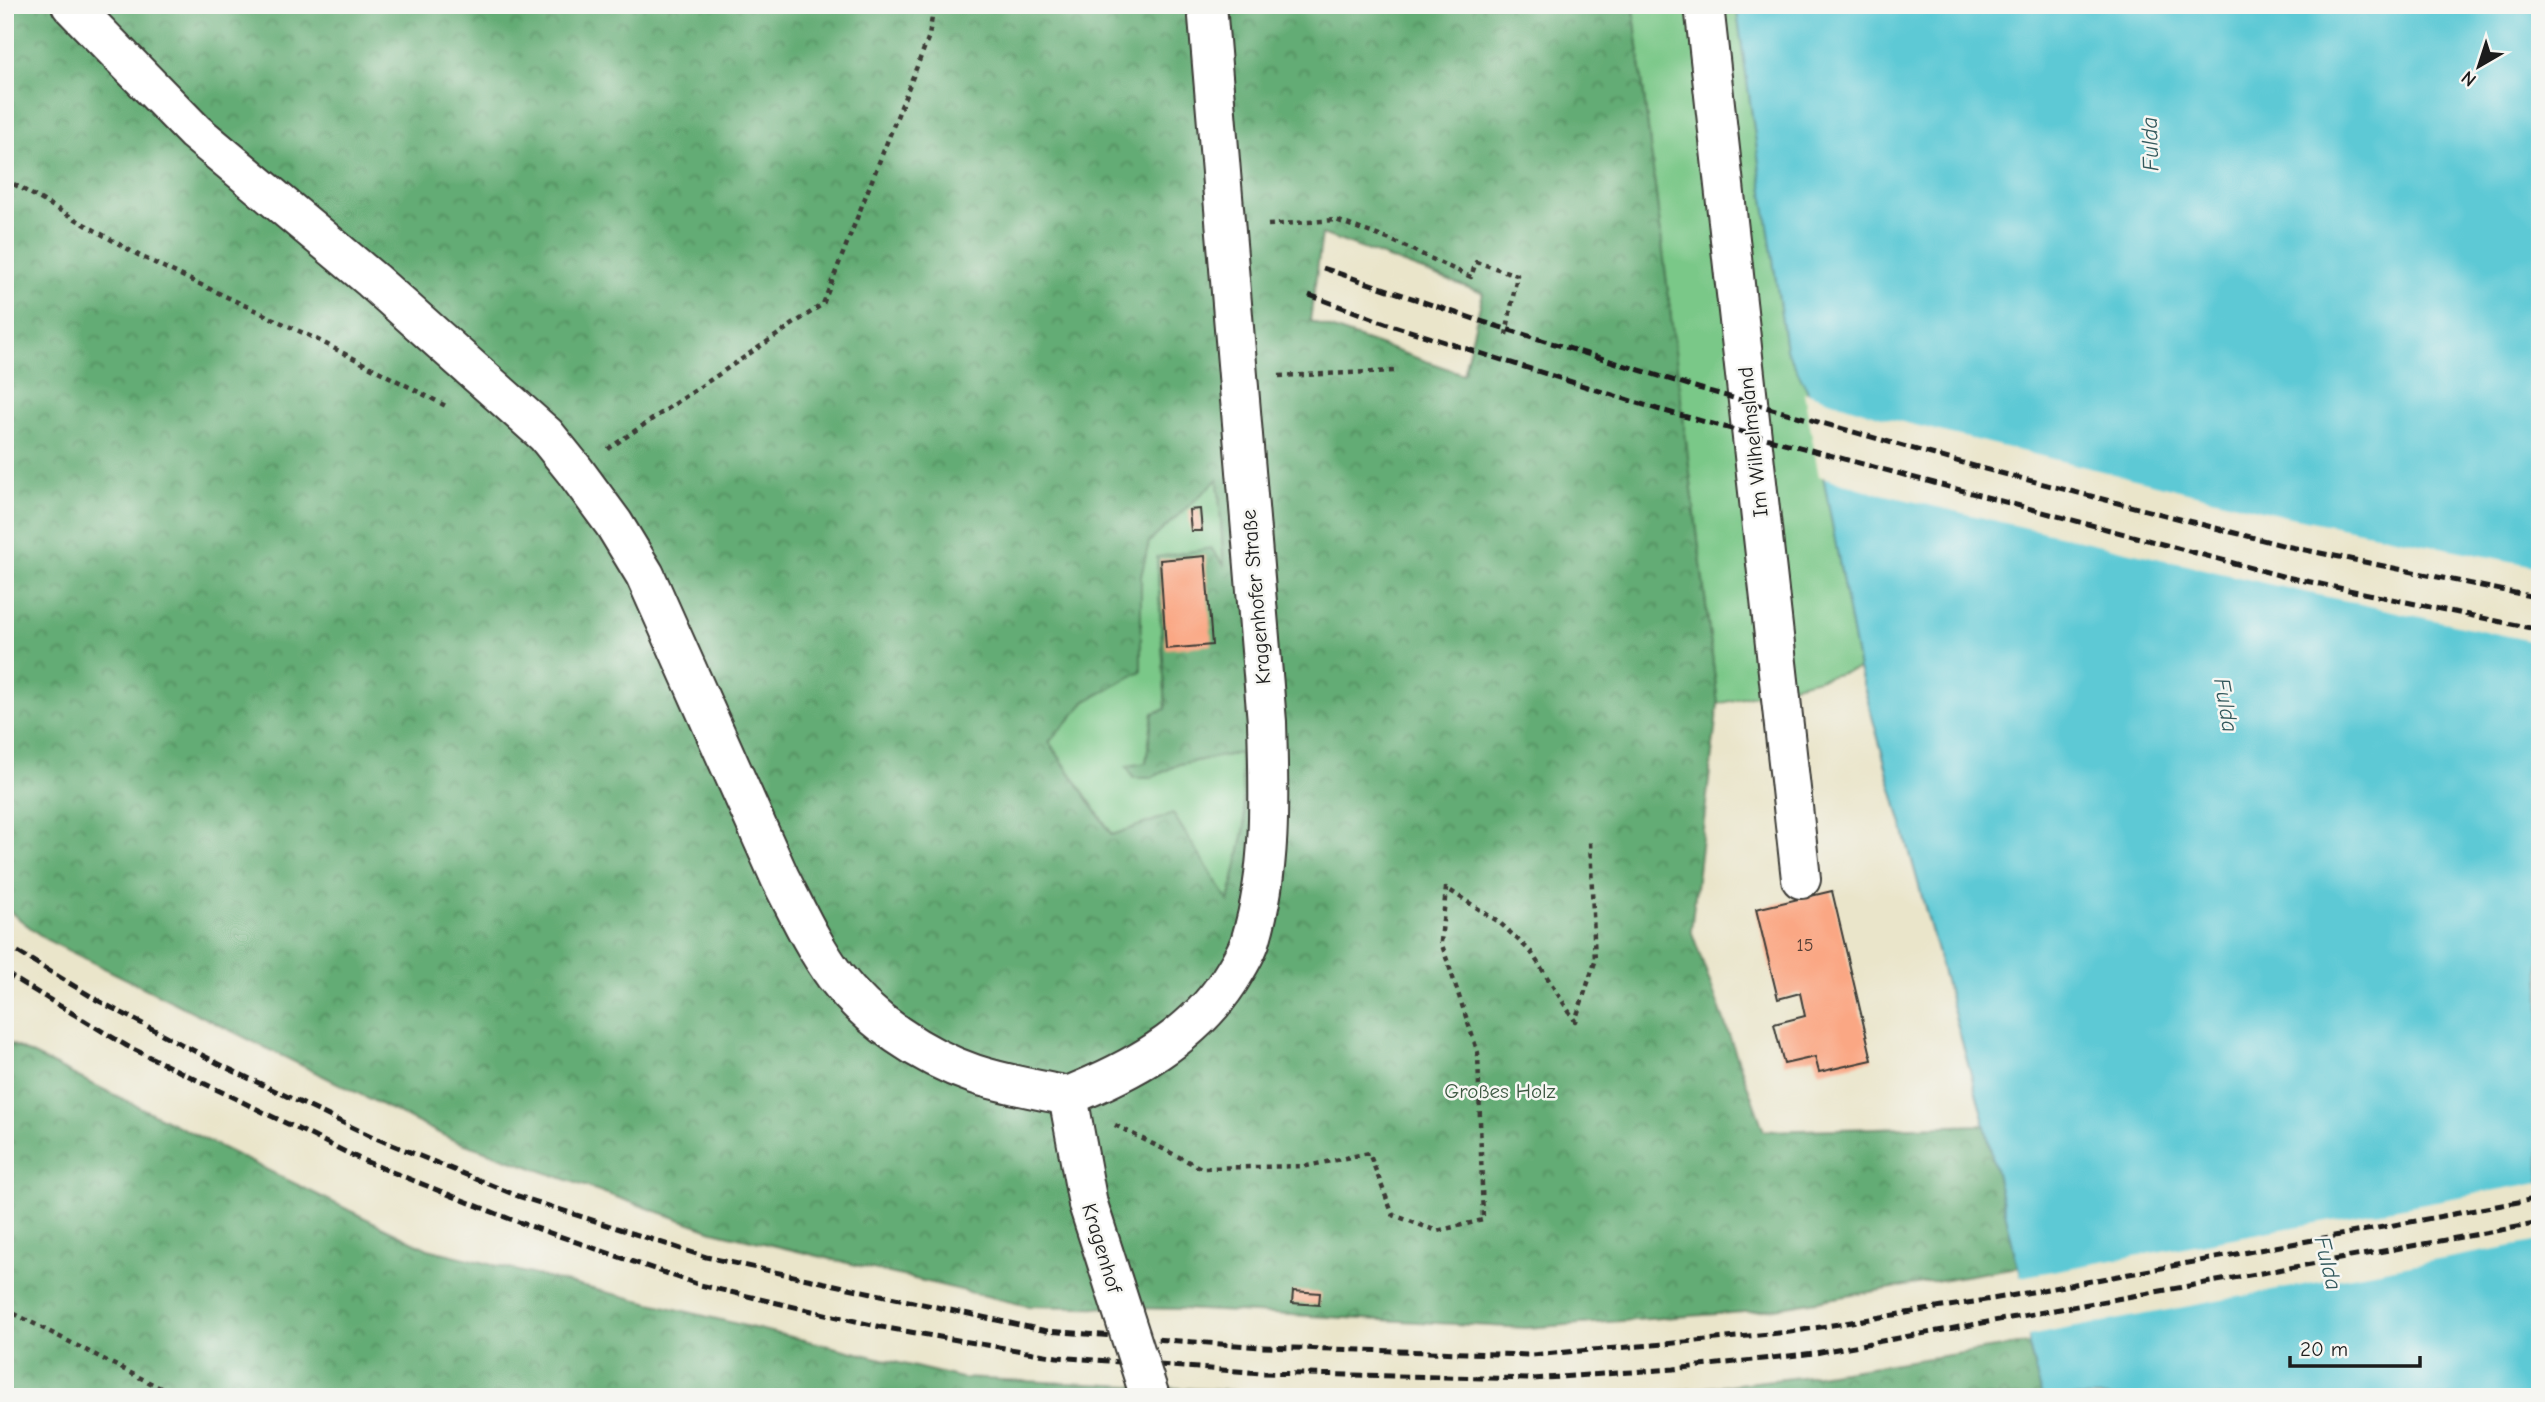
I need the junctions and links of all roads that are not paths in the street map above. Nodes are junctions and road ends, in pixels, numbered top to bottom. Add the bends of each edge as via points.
1 (71, 5) edge
2 (1207, 5) edge
3 (1704, 5) edge
4 (1801, 879) dead end
5 (1068, 1100) junction
6 (1150, 1397) edge

1 - 5 street via 195,132 372,280 546,435 575,471 645,575 780,878 836,976 896,1034 937,1059
2 - 5 street, Kragenhofer Straße via 1267,722 1269,822 1264,869 1251,940 1218,998 1164,1048
3 - 4 street, Im Wilhelmsland
5 - 6 street, Kragenhof, bridge via 1088,1204

